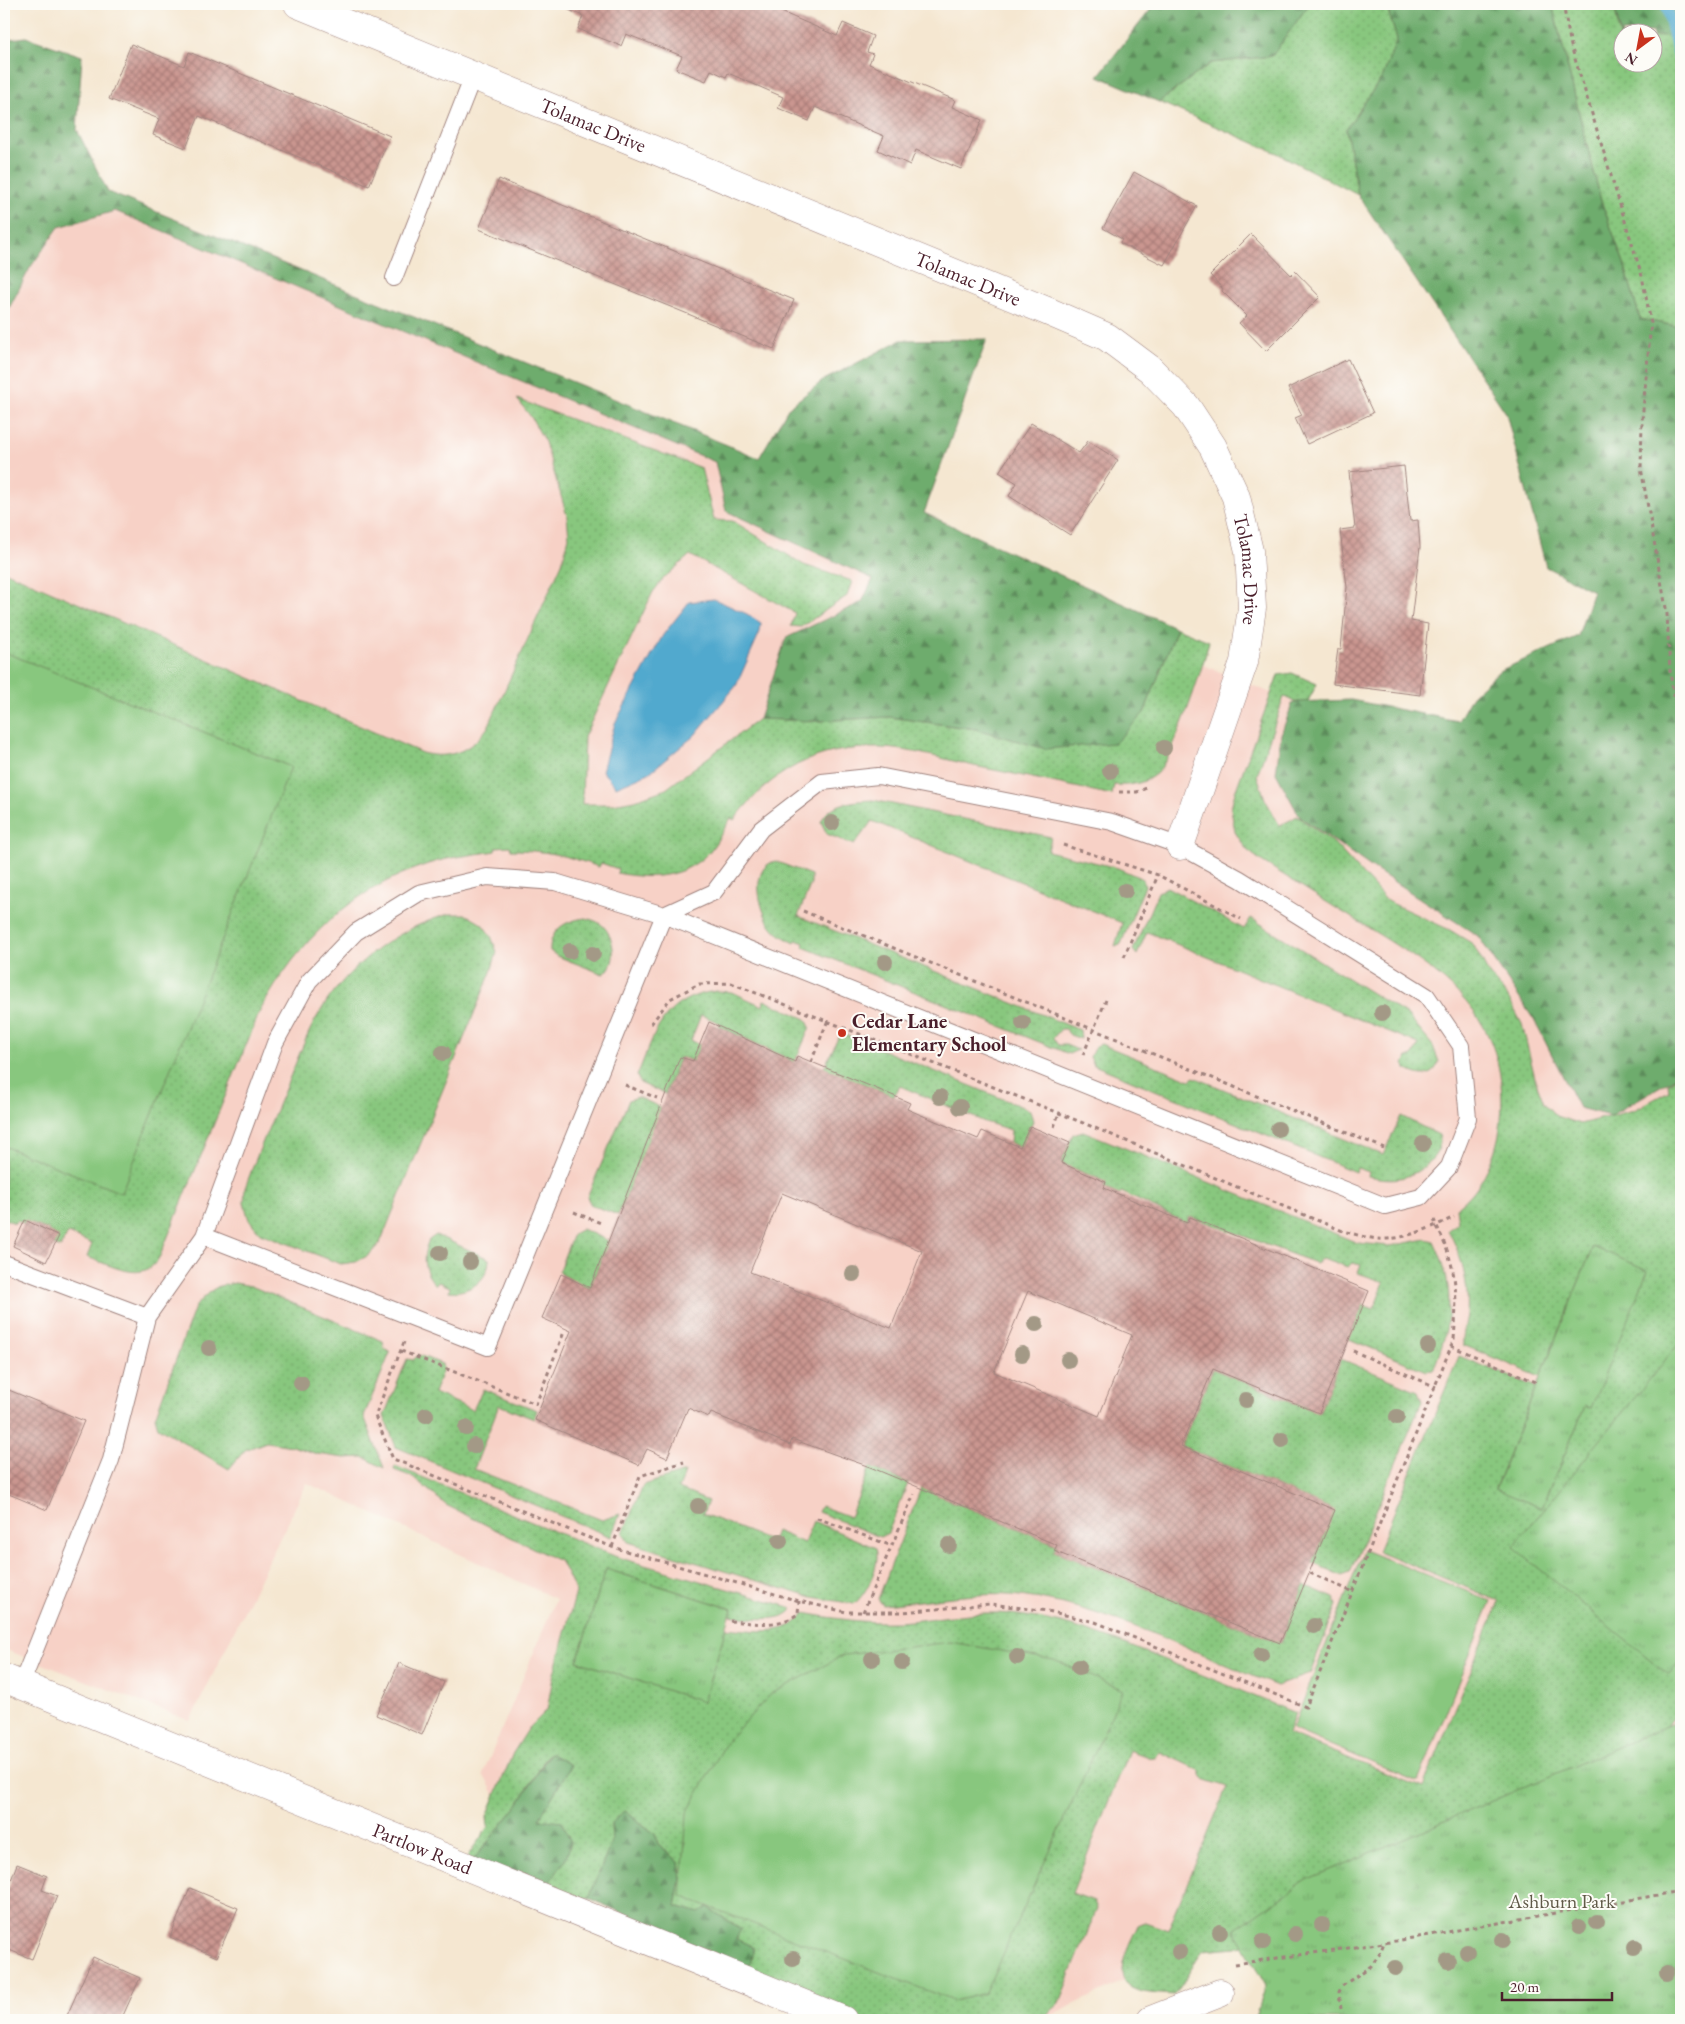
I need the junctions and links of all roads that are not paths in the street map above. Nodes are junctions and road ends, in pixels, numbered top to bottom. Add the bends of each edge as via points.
1 (298, 4) edge
2 (335, 11) edge
3 (474, 74) junction
4 (394, 278) dead end
5 (1180, 846) junction
6 (664, 915) junction
7 (204, 1236) junction
8 (4, 1263) edge
9 (147, 1317) junction
10 (12, 1682) edge
11 (1220, 1992) road end
12 (842, 2020) edge
13 (1150, 2020) edge

1 - 2 street, Tolamac Drive
2 - 3 street, Tolamac Drive
3 - 4 lane
3 - 5 street, Tolamac Drive via 1107,337 1150,369 1186,406 1213,447 1236,497 1249,551 1252,608 1244,662
5 - 6 lane via 1112,822 878,776 822,782 761,829 714,892
5 - 6 lane via 1240,879 1427,996 1461,1046 1468,1118 1449,1167 1421,1196 1385,1206
6 - 7 lane via 555,882 487,877 419,893 356,932 309,981 275,1043
6 - 7 lane via 488,1347
7 - 9 lane
8 - 9 lane
9 - 10 lane via 111,1460
10 - 12 street, Partlow Road
11 - 13 street

